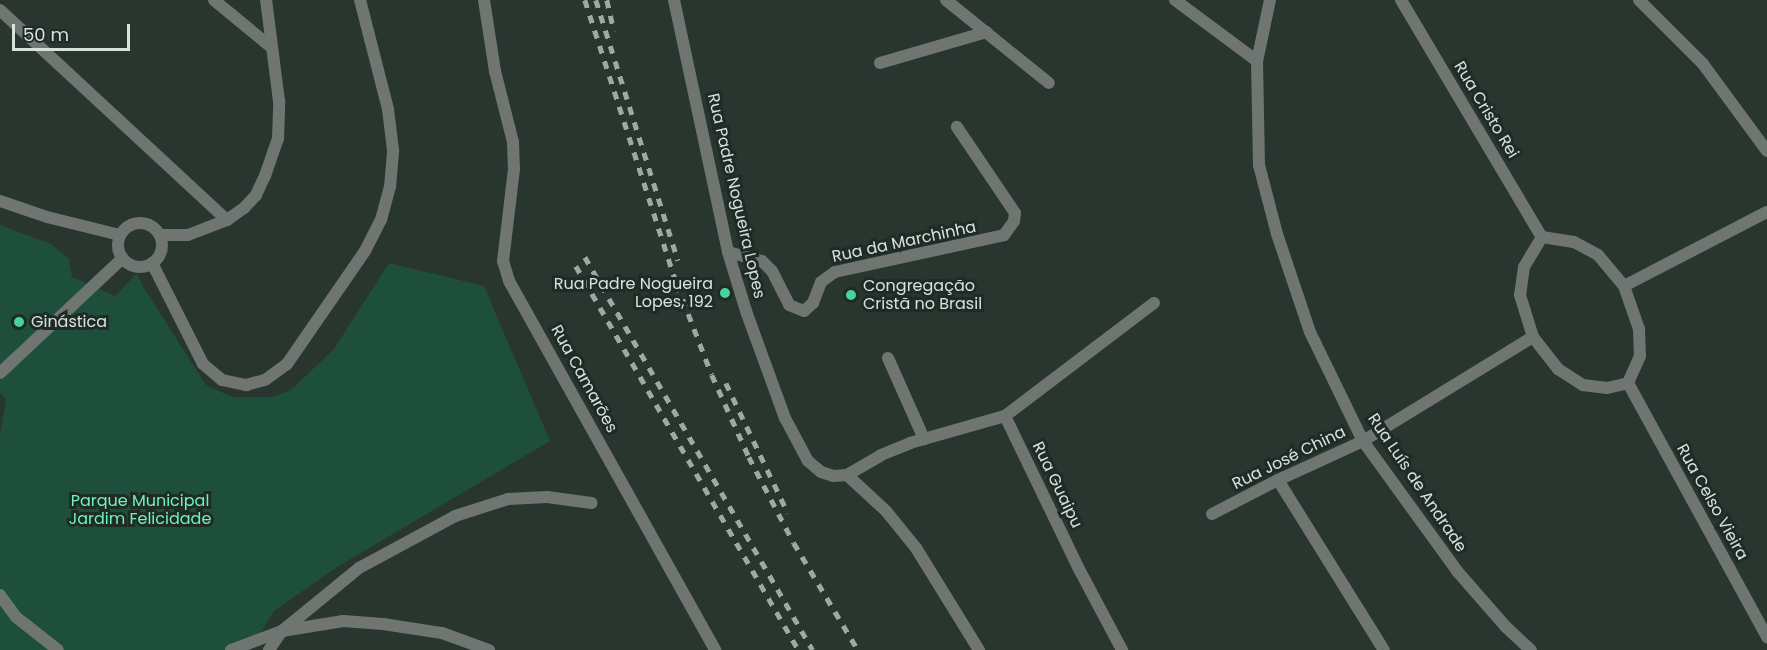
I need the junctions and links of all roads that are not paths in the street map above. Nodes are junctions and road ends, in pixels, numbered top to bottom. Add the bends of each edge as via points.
1 (5, 0) edge
2 (216, 0) edge
3 (266, 0) edge
4 (360, 0) edge
5 (484, 0) edge
6 (674, 0) edge
7 (946, 0) edge
8 (1175, 0) edge
9 (1270, 0) edge
10 (1401, 0) edge
11 (1639, 0) edge
12 (4, 14) edge
13 (987, 32) junction
14 (271, 47) junction
15 (1257, 61) junction
16 (880, 63) dead end
17 (1049, 83) dead end
18 (957, 127) dead end
19 (1767, 151) edge
20 (0, 201) edge
21 (1767, 212) edge
22 (227, 220) junction
23 (120, 235) junction
24 (160, 235) junction
25 (1542, 237) junction
26 (728, 252) junction
27 (123, 258) junction
28 (152, 263) junction
29 (1624, 286) junction
30 (1154, 303) dead end
31 (1533, 337) junction
32 (888, 358) dead end
33 (0, 373) edge
34 (1628, 382) junction
35 (1005, 416) junction
36 (924, 439) junction
37 (1363, 441) junction
38 (847, 475) junction
39 (1278, 480) junction
40 (592, 502) dead end
41 (1212, 514) dead end
42 (0, 595) edge
43 (282, 631) junction
44 (1767, 637) edge
45 (58, 650) edge
46 (231, 650) edge
47 (269, 650) edge
48 (489, 650) edge
49 (716, 650) edge
50 (979, 650) edge
51 (1122, 650) edge
52 (1384, 650) edge
53 (1531, 650) edge

1 - 12 street
2 - 14 street
3 - 14 street
4 - 28 street via 388,109 393,150 390,187 381,220 365,251 287,363 265,380 246,385 222,380 203,364
5 - 49 street, Rua Camarões via 495,71 513,142 514,169 503,261 509,281
6 - 26 street, Rua Padre Nogueira Lopes
7 - 13 street
8 - 15 street
9 - 15 street, Rua Luís de Andrade
10 - 25 street, Rua Cristo Rei
11 - 19 street via 1702,64
12 - 22 street
13 - 16 street
13 - 17 street
14 - 22 street via 279,101 278,139 256,195
15 - 37 street, Rua Luís de Andrade via 1259,165 1277,234 1310,332
18 - 26 street, Rua da Marchinha via 1015,213 1004,236 835,272 821,282 813,303 804,311 789,305 772,271 762,261
20 - 23 street
21 - 29 street
22 - 24 street via 188,234
23 - 24 street via 136,223 150,226
23 - 27 street via 118,250
24 - 28 street via 160,254
25 - 29 street via 1574,242 1598,255
25 - 31 street via 1524,267 1520,295
26 - 38 street, Rua Padre Nogueira Lopes via 785,418 808,461 821,472
27 - 28 street via 139,266
27 - 33 street
29 - 34 street via 1639,329 1640,356
30 - 35 street
31 - 34 street via 1558,369 1583,384 1607,388
31 - 37 street, Rua José China
32 - 36 street
34 - 44 street, Rua Celso Vieira
35 - 36 street
35 - 51 street, Rua Guaipu
36 - 38 street via 881,455
37 - 39 street, Rua José China
37 - 53 street, Rua Luís de Andrade via 1457,571
38 - 50 street via 886,511 916,548
39 - 41 street, Rua José China
39 - 52 street
40 - 43 street via 548,497 508,499 455,516 359,568
42 - 45 street via 16,617
43 - 46 street
43 - 47 street
43 - 48 street via 343,621 383,624 442,633

